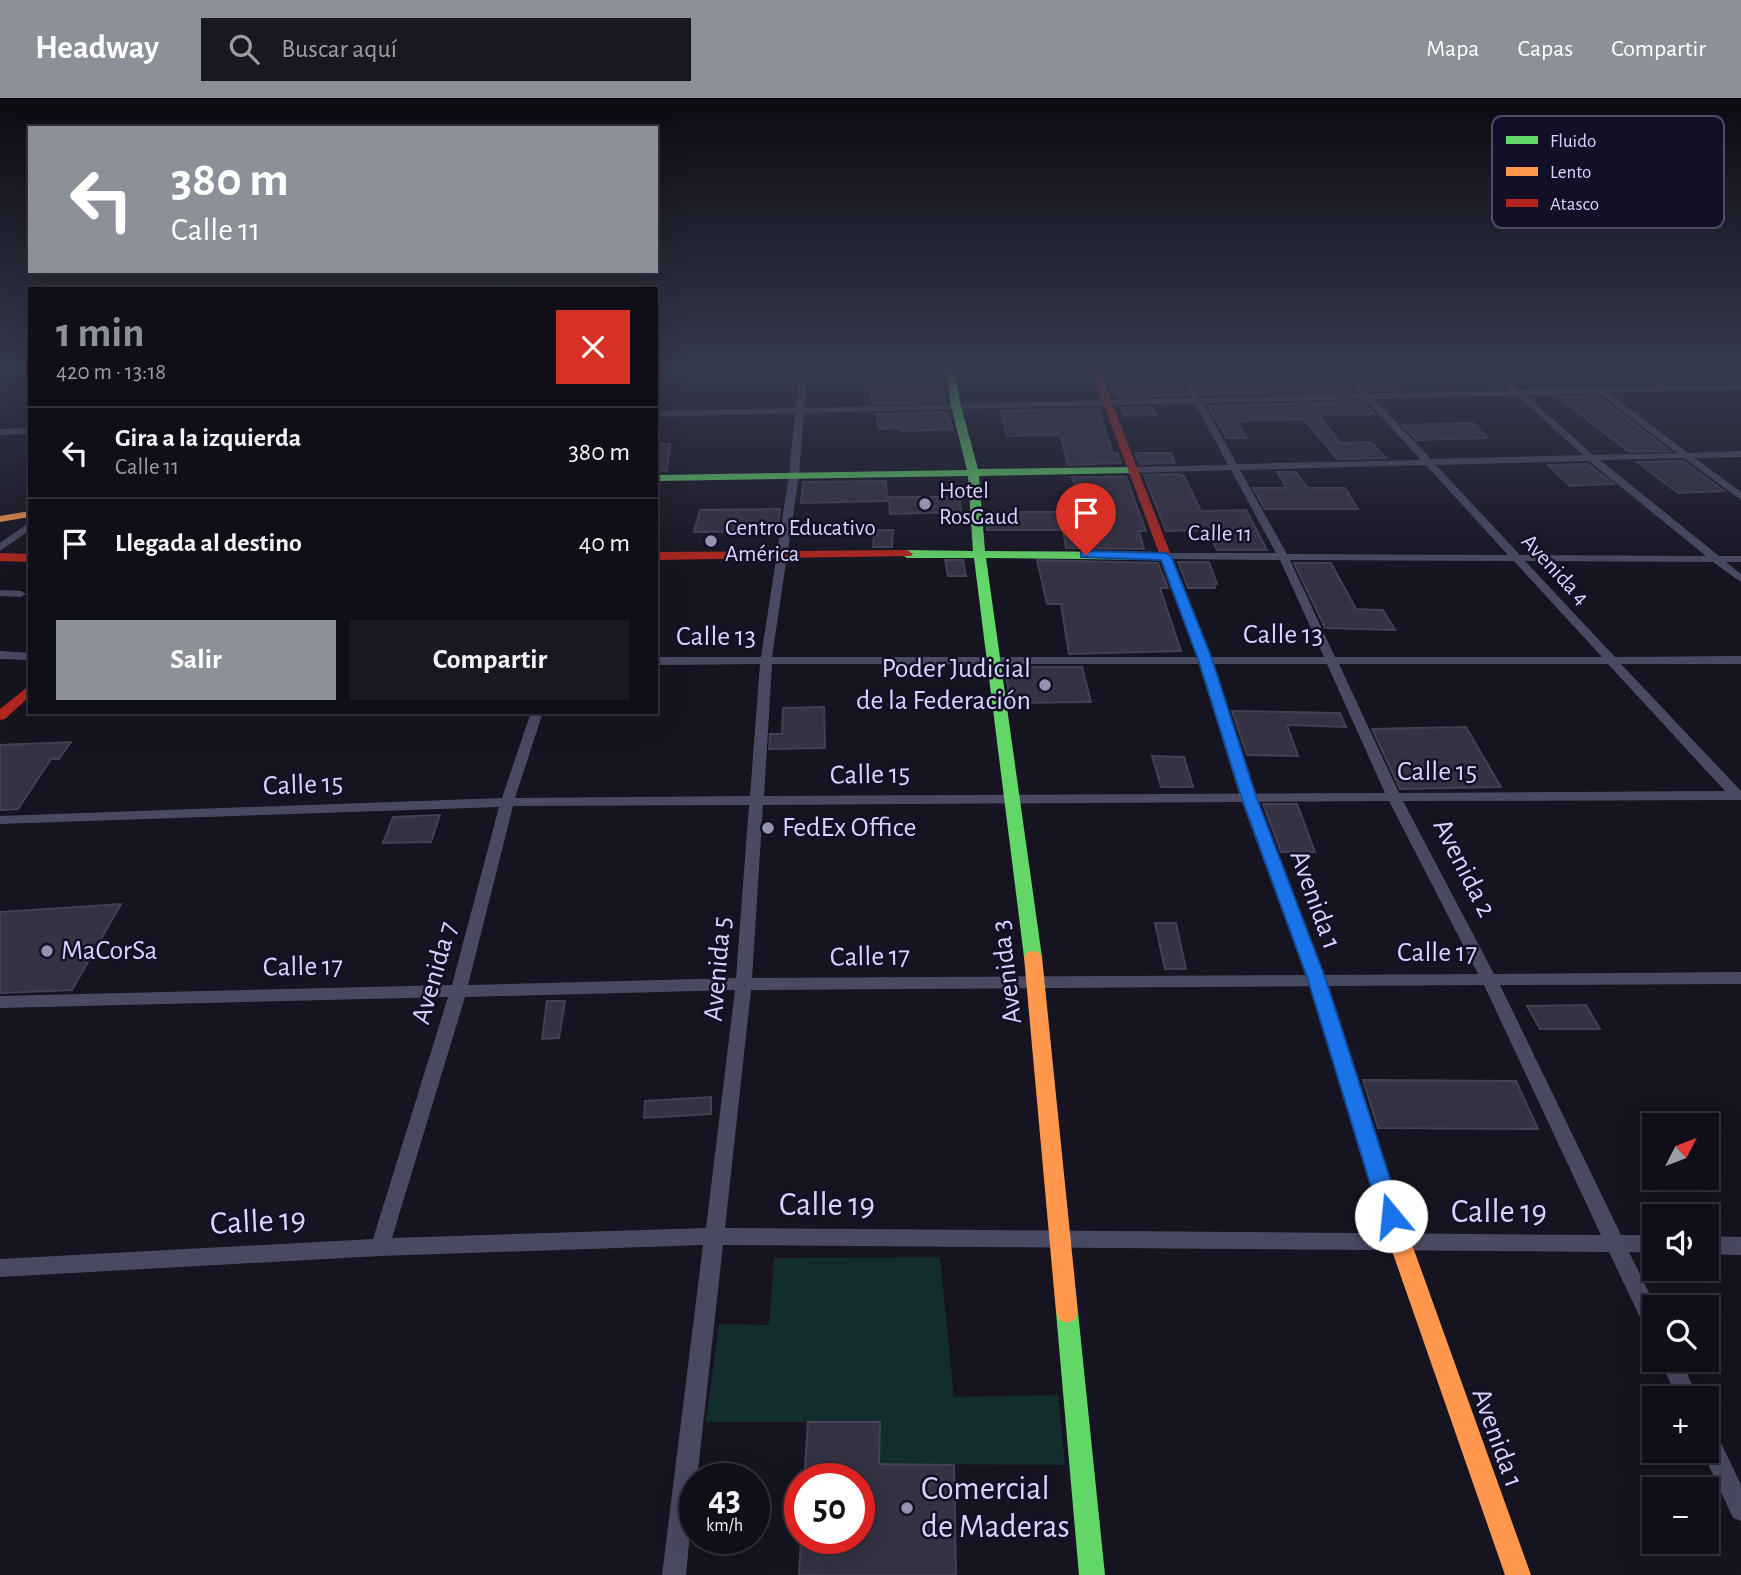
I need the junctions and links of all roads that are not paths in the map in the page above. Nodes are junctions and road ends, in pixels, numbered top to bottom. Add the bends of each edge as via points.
1 (798, 436) edge
2 (964, 436) edge
3 (1120, 436) edge
4 (1219, 436) edge
5 (1404, 436) edge
6 (1566, 436) edge
7 (1658, 436) edge
8 (1741, 454) edge
9 (1684, 456) junction
10 (1591, 458) junction
11 (1428, 461) junction
12 (1237, 469) junction
13 (1132, 470) junction
14 (973, 472) junction
15 (794, 475) junction
16 (658, 478) edge
17 (1741, 497) edge
18 (28, 514) edge
19 (0, 519) edge
20 (28, 527) edge
21 (0, 548) edge
22 (979, 553) junction
23 (782, 555) junction
24 (658, 556) edge
25 (1166, 556) junction
26 (0, 557) edge
27 (1514, 557) junction
28 (28, 558) edge
29 (1284, 558) junction
30 (1718, 559) junction
31 (1741, 559) edge
32 (1741, 579) edge
33 (0, 593) edge
34 (21, 594) dead end
35 (0, 655) edge
36 (28, 657) edge
37 (1205, 659) junction
38 (1330, 660) junction
39 (1610, 660) junction
40 (1741, 660) edge
41 (658, 661) edge
42 (766, 661) junction
43 (993, 661) junction
44 (28, 673) edge
45 (28, 691) edge
46 (0, 697) edge
47 (536, 714) edge
48 (0, 716) edge
49 (1248, 796) junction
50 (1394, 797) junction
51 (1739, 797) edge
52 (1010, 798) junction
53 (756, 801) junction
54 (507, 802) junction
55 (0, 820) edge
56 (1741, 978) edge
57 (1489, 979) junction
58 (1317, 980) junction
59 (1036, 981) junction
60 (744, 985) junction
61 (459, 989) junction
62 (0, 1002) edge
63 (715, 1236) junction
64 (1060, 1237) junction
65 (1399, 1242) junction
66 (1615, 1244) junction
67 (1642, 1244) edge
68 (1719, 1245) edge
69 (1741, 1246) edge
70 (380, 1247) junction
71 (0, 1268) edge
72 (1642, 1300) edge
73 (1719, 1463) edge
74 (1741, 1510) edge
75 (674, 1575) edge
76 (1092, 1575) edge
77 (1518, 1575) edge

1 - 15 street, Avenida 5
2 - 14 main road, Avenida 3
3 - 13 main road, Avenida 1
4 - 12 street, Avenida 2
5 - 11 street, Avenida 4
6 - 10 street
7 - 9 street
8 - 9 street
9 - 10 street
9 - 17 street
10 - 11 street
10 - 30 street
11 - 12 street
11 - 27 street, Avenida 4
12 - 13 street
12 - 29 street, Avenida 2
13 - 14 main road
13 - 25 main road, Avenida 1
14 - 15 main road
14 - 22 main road, Avenida 3
15 - 16 main road
15 - 23 street, Avenida 5
18 - 19 main road
20 - 21 street
22 - 23 main road, Calle 11
22 - 25 main road, Calle 11
22 - 43 main road, Avenida 3
23 - 24 main road, Calle 11
23 - 42 street, Avenida 5
25 - 29 street, Calle 11
25 - 37 main road, Avenida 1
26 - 28 main road
27 - 29 street, Calle 11
27 - 30 street, Calle 11
27 - 39 street, Avenida 4
29 - 38 street, Avenida 2
30 - 31 street, Calle 11
30 - 32 street
33 - 34 street
35 - 36 street
37 - 38 street, Calle 13
37 - 43 street, Calle 13
37 - 49 main road, Avenida 1
38 - 39 street, Calle 13
38 - 50 street, Avenida 2
39 - 40 street, Calle 13
39 - 51 street, Avenida 4
41 - 42 street, Calle 13
42 - 43 street, Calle 13
42 - 53 street, Avenida 5
43 - 52 main road, Avenida 3
44 - 46 main road
45 - 48 main road
47 - 54 street, Avenida 7
49 - 50 street, Calle 15
49 - 52 street, Calle 15
49 - 58 main road, Avenida 1
50 - 51 street, Calle 15
50 - 57 street, Avenida 2
52 - 53 street, Calle 15
52 - 59 main road, Avenida 3
53 - 54 street, Calle 15
53 - 60 street, Avenida 5
54 - 55 street, Calle 15
54 - 61 street, Avenida 7
56 - 57 street, Calle 17
57 - 58 street, Calle 17
57 - 66 street, Avenida 2
58 - 59 street, Calle 17
58 - 65 main road, Avenida 1
59 - 60 street, Calle 17
59 - 64 main road, Avenida 3
60 - 61 street, Calle 17
60 - 63 street, Avenida 5
61 - 62 street, Calle 17
61 - 70 street, Avenida 7
63 - 64 street, Calle 19
63 - 70 street, Calle 19
63 - 75 street, Avenida 5
64 - 65 street, Calle 19
64 - 76 main road, Avenida 3
65 - 66 street, Calle 19
65 - 77 main road, Avenida 1
66 - 67 street, Calle 19
66 - 72 street, Avenida 2
68 - 69 street
70 - 71 street, Calle 19
73 - 74 street

